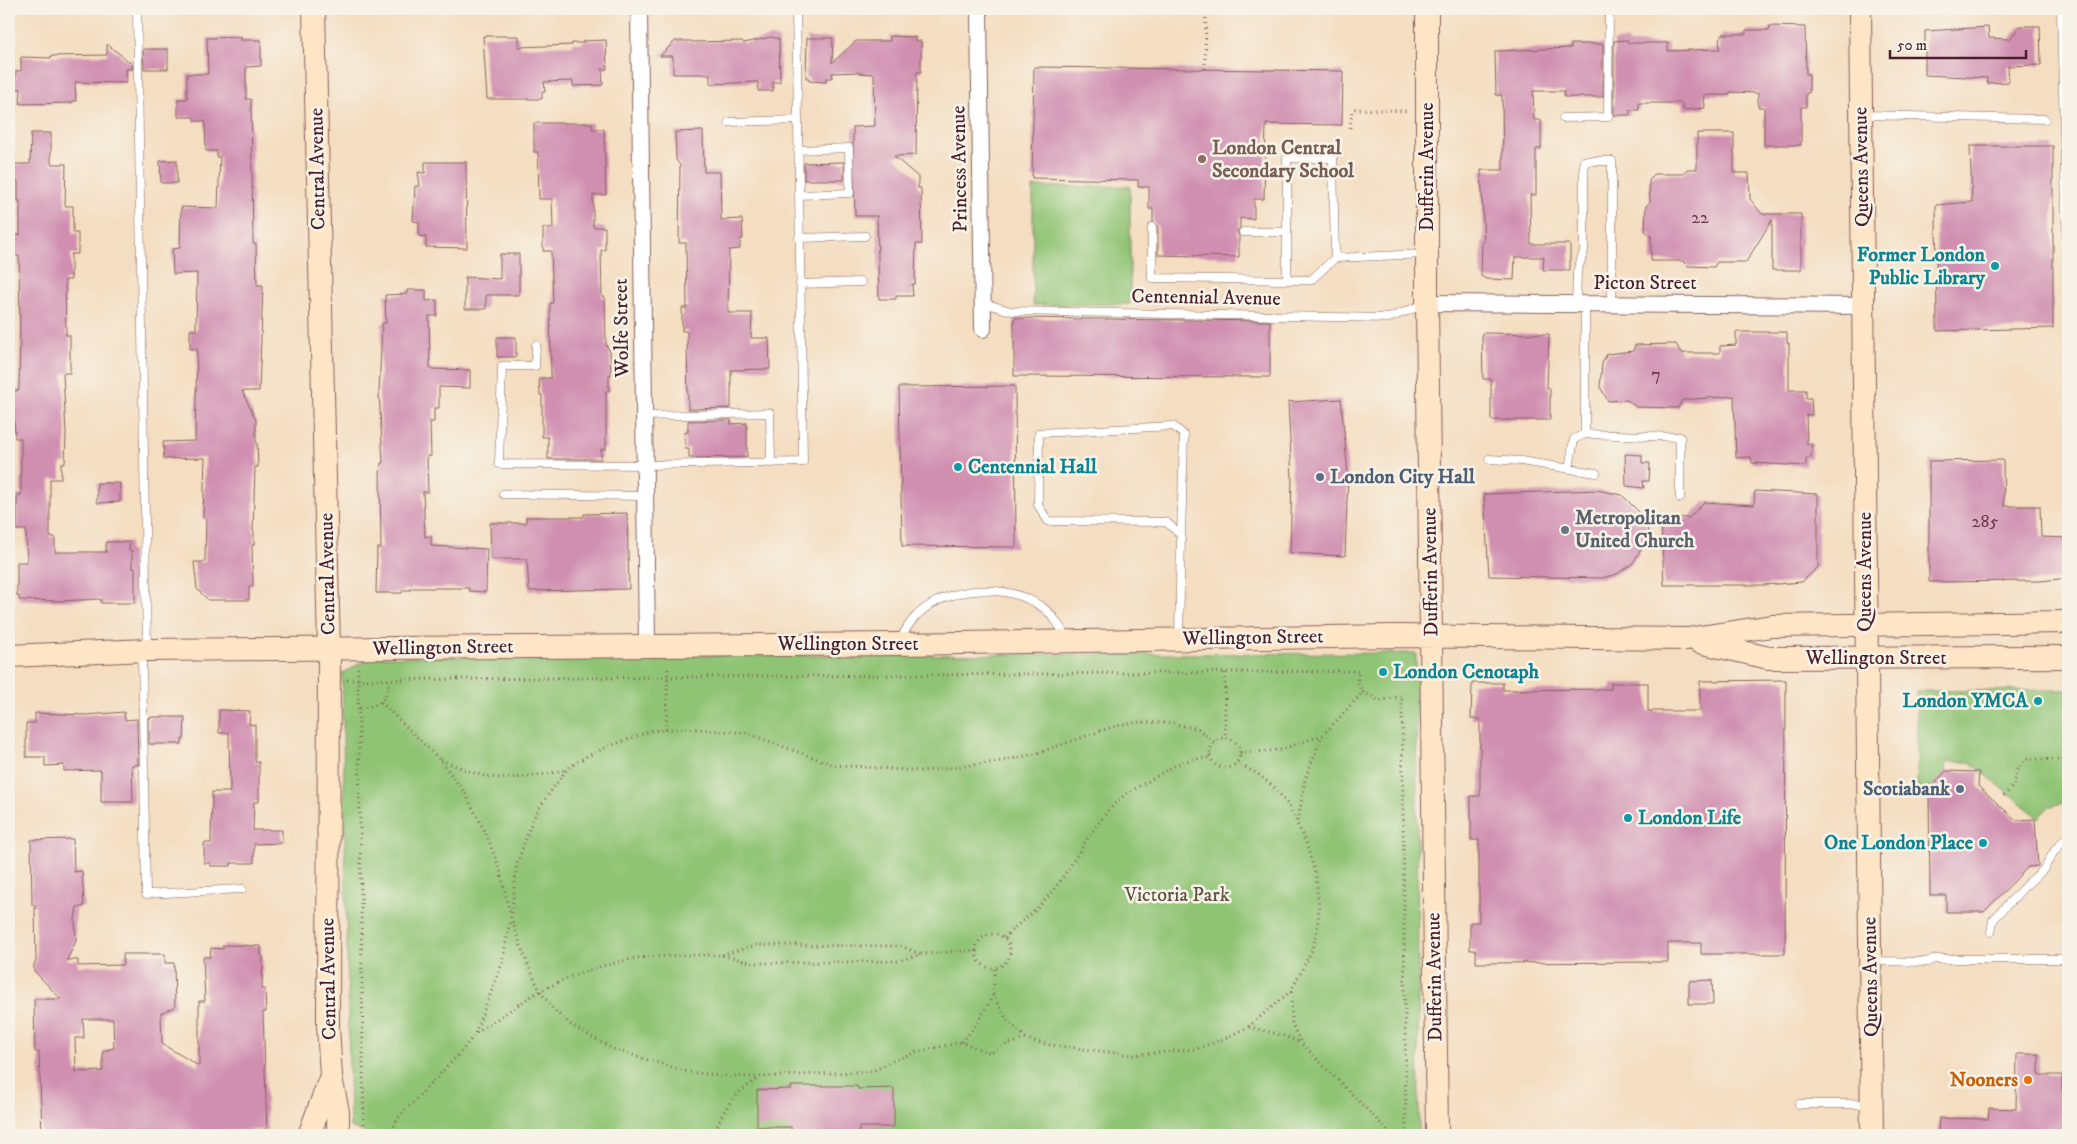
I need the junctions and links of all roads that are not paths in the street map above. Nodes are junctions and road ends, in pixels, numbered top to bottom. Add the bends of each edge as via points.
1 (137, 9) edge
2 (314, 9) edge
3 (639, 9) edge
4 (796, 9) edge
5 (979, 9) edge
6 (1427, 9) edge
7 (1609, 9) edge
8 (1860, 9) edge
9 (2062, 9) edge
10 (1861, 115) junction
11 (1563, 118) dead end
12 (2045, 119) dead end
13 (798, 120) junction
14 (729, 122) dead end
15 (798, 150) junction
16 (799, 195) junction
17 (1152, 227) dead end
18 (1243, 232) dead end
19 (1287, 232) junction
20 (864, 236) dead end
21 (799, 238) junction
22 (1427, 254) junction
23 (1335, 258) junction
24 (1287, 280) junction
25 (861, 282) dead end
26 (800, 284) junction
27 (2068, 290) edge
28 (983, 303) junction
29 (1427, 303) junction
30 (1580, 304) junction
31 (1612, 304) junction
32 (1863, 306) junction
33 (983, 329) dead end
34 (536, 345) dead end
35 (644, 416) junction
36 (1586, 434) junction
37 (1489, 458) dead end
38 (771, 463) junction
39 (645, 465) junction
40 (1569, 469) junction
41 (1596, 473) dead end
42 (503, 494) dead end
43 (645, 496) junction
44 (1680, 498) dead end
45 (1181, 535) junction
46 (2068, 622) edge
47 (1866, 624) junction
48 (1432, 636) junction
49 (1179, 639) junction
50 (1687, 639) junction
51 (1069, 641) junction
52 (898, 644) junction
53 (647, 646) junction
54 (330, 649) junction
55 (145, 650) junction
56 (9, 656) edge
57 (2068, 657) edge
58 (1866, 659) junction
59 (2068, 836) edge
60 (242, 889) dead end
61 (1991, 932) dead end
62 (2068, 959) edge
63 (1871, 961) junction
64 (331, 1076) junction
65 (1799, 1104) dead end
66 (1872, 1104) junction
67 (309, 1135) edge
68 (338, 1135) edge
69 (1437, 1135) edge
70 (1872, 1135) edge

1 - 55 lane
2 - 54 street, Central Avenue
3 - 35 street, Wolfe Street
4 - 13 lane
5 - 28 street, Princess Avenue
6 - 22 street, Dufferin Avenue
7 - 11 lane via 1608,117
8 - 10 street, Queens Avenue
9 - 27 lane
10 - 12 lane
10 - 32 street, Queens Avenue
13 - 14 lane
13 - 15 lane
15 - 16 lane
15 - 16 lane via 848,148 850,194
16 - 21 lane
17 - 24 lane via 1152,278
18 - 19 lane
19 - 23 lane via 1287,158 1333,158
19 - 24 lane
20 - 21 lane
21 - 26 lane
22 - 23 lane
22 - 29 street, Dufferin Avenue
23 - 24 lane via 1311,280
25 - 26 lane
26 - 38 lane via 802,462
28 - 29 lane, Centennial Avenue via 1011,311 1389,318
28 - 33 street, Princess Avenue
29 - 30 street, Picton Street
29 - 48 street, Dufferin Avenue
30 - 31 street, Picton Street
30 - 31 lane via 1577,272 1584,252 1584,161 1612,161
30 - 36 lane
31 - 32 street, Picton Street
32 - 47 street, Queens Avenue
34 - 39 lane via 535,366 502,366 499,464
35 - 38 lane via 770,413
35 - 39 street, Wolfe Street
36 - 40 lane via 1574,440
36 - 44 lane via 1680,437
37 - 40 lane
38 - 39 lane
39 - 43 street, Wolfe Street
40 - 41 lane
42 - 43 lane
43 - 53 street, Wolfe Street
45 - 45 lane via 1166,522 1048,521 1038,505 1039,433 1173,426 1184,436
45 - 49 lane
46 - 47 street, Wellington Street
47 - 50 street, Wellington Street via 1772,626
47 - 58 street, Queens Avenue
48 - 49 street, Wellington Street
48 - 50 street, Wellington Street
48 - 69 street, Dufferin Avenue
49 - 51 street, Wellington Street
50 - 58 street, Wellington Street via 1769,658
51 - 52 street, Wellington Street
51 - 52 lane via 1044,608 1013,594 977,591 956,594 917,615
52 - 53 street, Wellington Street
53 - 54 street, Wellington Street
54 - 55 street, Wellington Street
54 - 64 street, Central Avenue via 328,1026
55 - 56 street, Wellington Street
55 - 60 lane via 146,894
57 - 58 street, Wellington Street
58 - 63 street, Queens Avenue
59 - 61 lane via 2043,870 1993,920
62 - 63 lane
63 - 66 street, Queens Avenue
64 - 67 street, Central Avenue
64 - 68 street via 338,1112
65 - 66 lane
66 - 70 street, Queens Avenue

